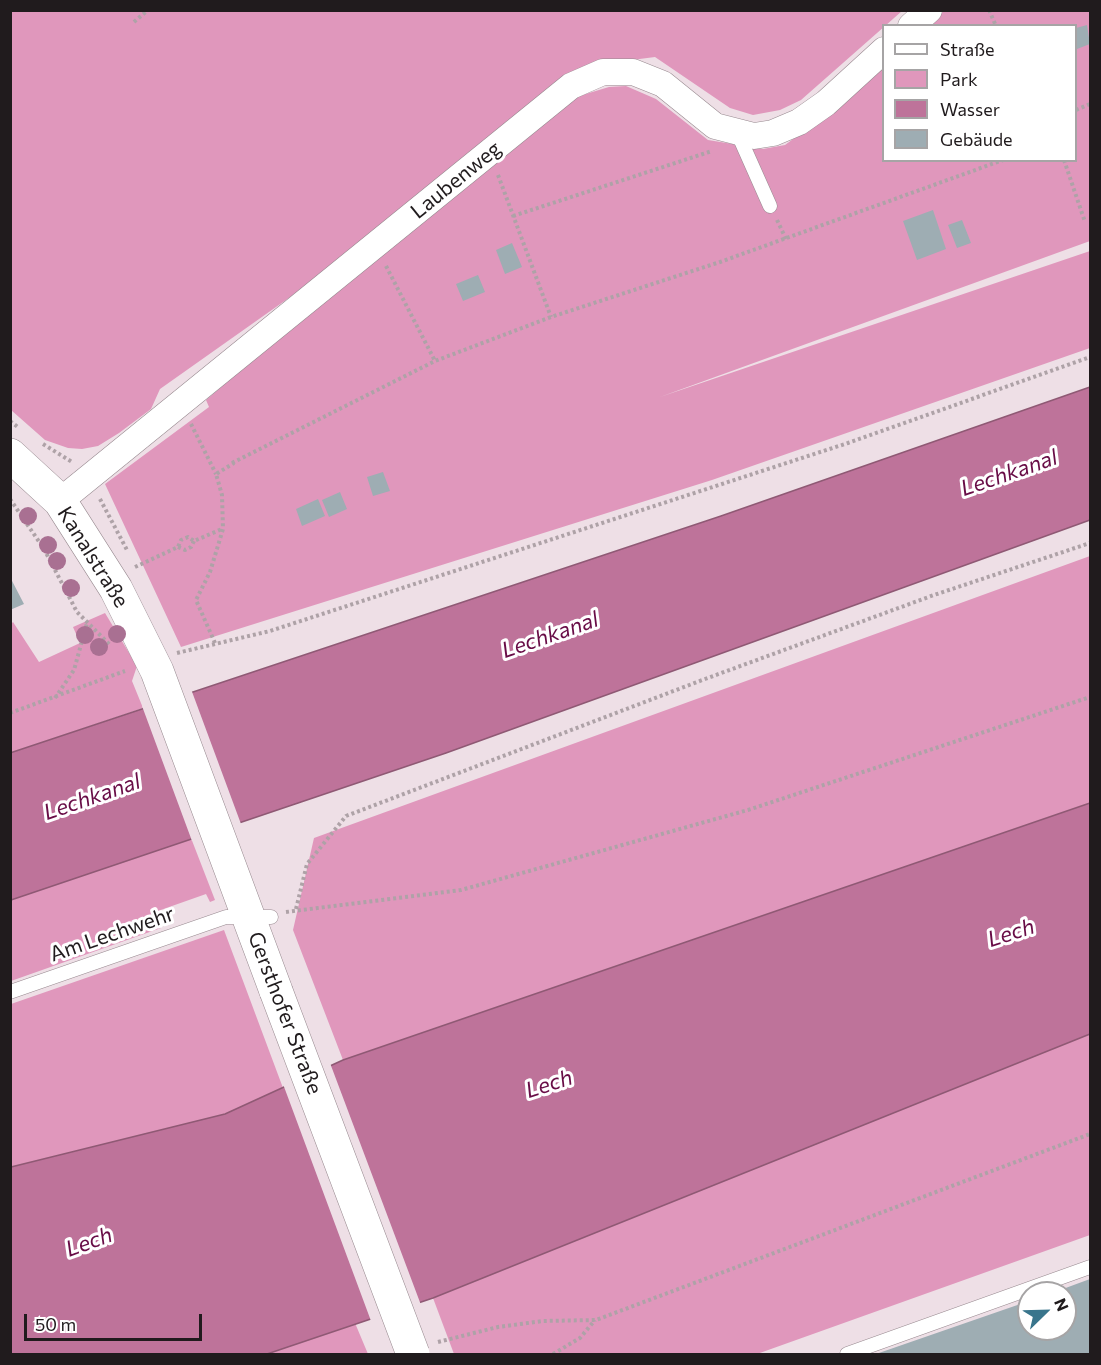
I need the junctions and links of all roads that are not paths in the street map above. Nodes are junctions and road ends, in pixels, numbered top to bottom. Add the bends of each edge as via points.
1 (929, 10) edge
2 (913, 24) edge
3 (882, 52) edge
4 (738, 134) junction
5 (771, 206) dead end
6 (23, 443) edge
7 (60, 501) junction
8 (153, 665) joint
9 (248, 916) junction
10 (10, 992) edge
11 (1090, 1267) edge
12 (423, 1349) edge
13 (847, 1354) edge

1 - 2 street
3 - 4 street, Laubenweg via 800,122 773,133
4 - 5 lane
4 - 7 street, Laubenweg via 715,126 663,84 633,72 603,72 571,86
6 - 7 main road, Kanalstraße
7 - 8 main road, Kanalstraße via 116,589
8 - 9 main road, Gersthofer Straße
9 - 10 lane, Am Lechwehr
9 - 12 main road, Gersthofer Straße, bridge
11 - 13 lane

